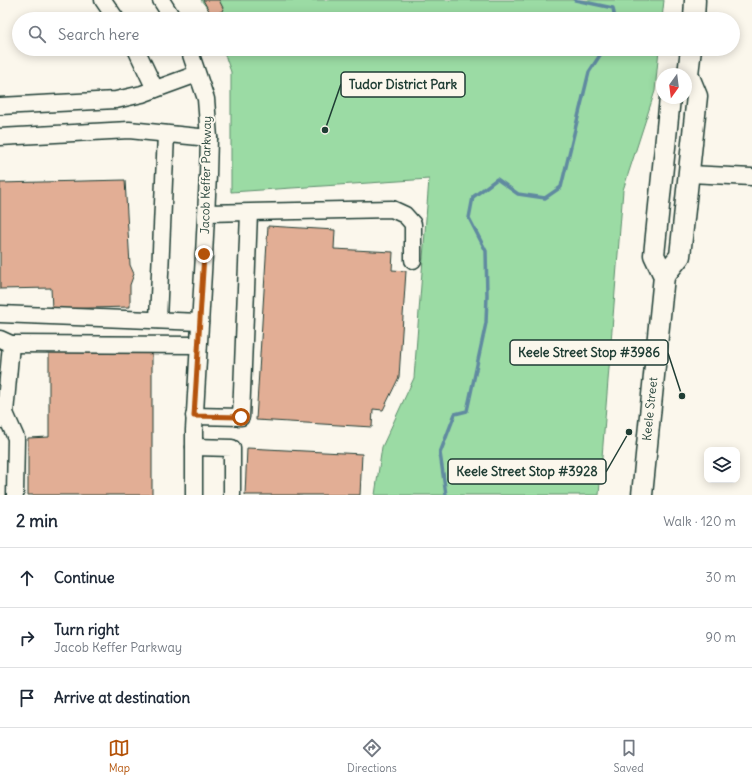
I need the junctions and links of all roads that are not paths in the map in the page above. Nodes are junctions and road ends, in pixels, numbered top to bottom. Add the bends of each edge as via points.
1 (104, 0) edge
2 (162, 0) edge
3 (696, 0) edge
4 (112, 12) edge
5 (169, 12) edge
6 (695, 12) edge
7 (140, 56) edge
8 (191, 56) edge
9 (690, 56) edge
10 (688, 68) edge
11 (197, 74) junction
12 (692, 86) edge
13 (156, 89) junction
14 (669, 104) edge
15 (0, 106) edge
16 (166, 134) junction
17 (0, 137) edge
18 (209, 138) junction
19 (689, 174) junction
20 (752, 177) edge
21 (249, 212) junction
22 (207, 213) junction
23 (413, 260) dead end
24 (664, 276) junction
25 (0, 314) edge
26 (158, 320) junction
27 (200, 322) junction
28 (5, 341) edge
29 (198, 345) junction
30 (3, 416) edge
31 (194, 416) junction
32 (194, 447) junction
33 (15, 495) edge
34 (194, 495) edge
35 (232, 495) edge
36 (642, 495) edge

1 - 4 street
2 - 5 street
3 - 6 main road
7 - 13 street
8 - 11 street, Jacob Keffer Parkway
9 - 10 main road
11 - 13 street
11 - 18 street, Jacob Keffer Parkway via 206,99
12 - 19 main road via 697,96
13 - 15 street via 116,100
14 - 24 main road via 654,255
16 - 17 street via 129,130
16 - 18 street
16 - 26 street
18 - 22 street, Jacob Keffer Parkway
19 - 20 street
19 - 24 main road via 680,256
21 - 22 street
21 - 23 street via 392,209 405,215 413,224
21 - 31 street via 241,417
22 - 27 street, Jacob Keffer Parkway
24 - 36 main road, Keele Street
25 - 26 street
26 - 27 street
27 - 29 street, Jacob Keffer Parkway
28 - 29 street
28 - 30 street
29 - 31 street, Jacob Keffer Parkway
30 - 33 street via 16,438
31 - 32 street, Jacob Keffer Parkway
32 - 34 street, Jacob Keffer Parkway
32 - 35 street via 232,448

